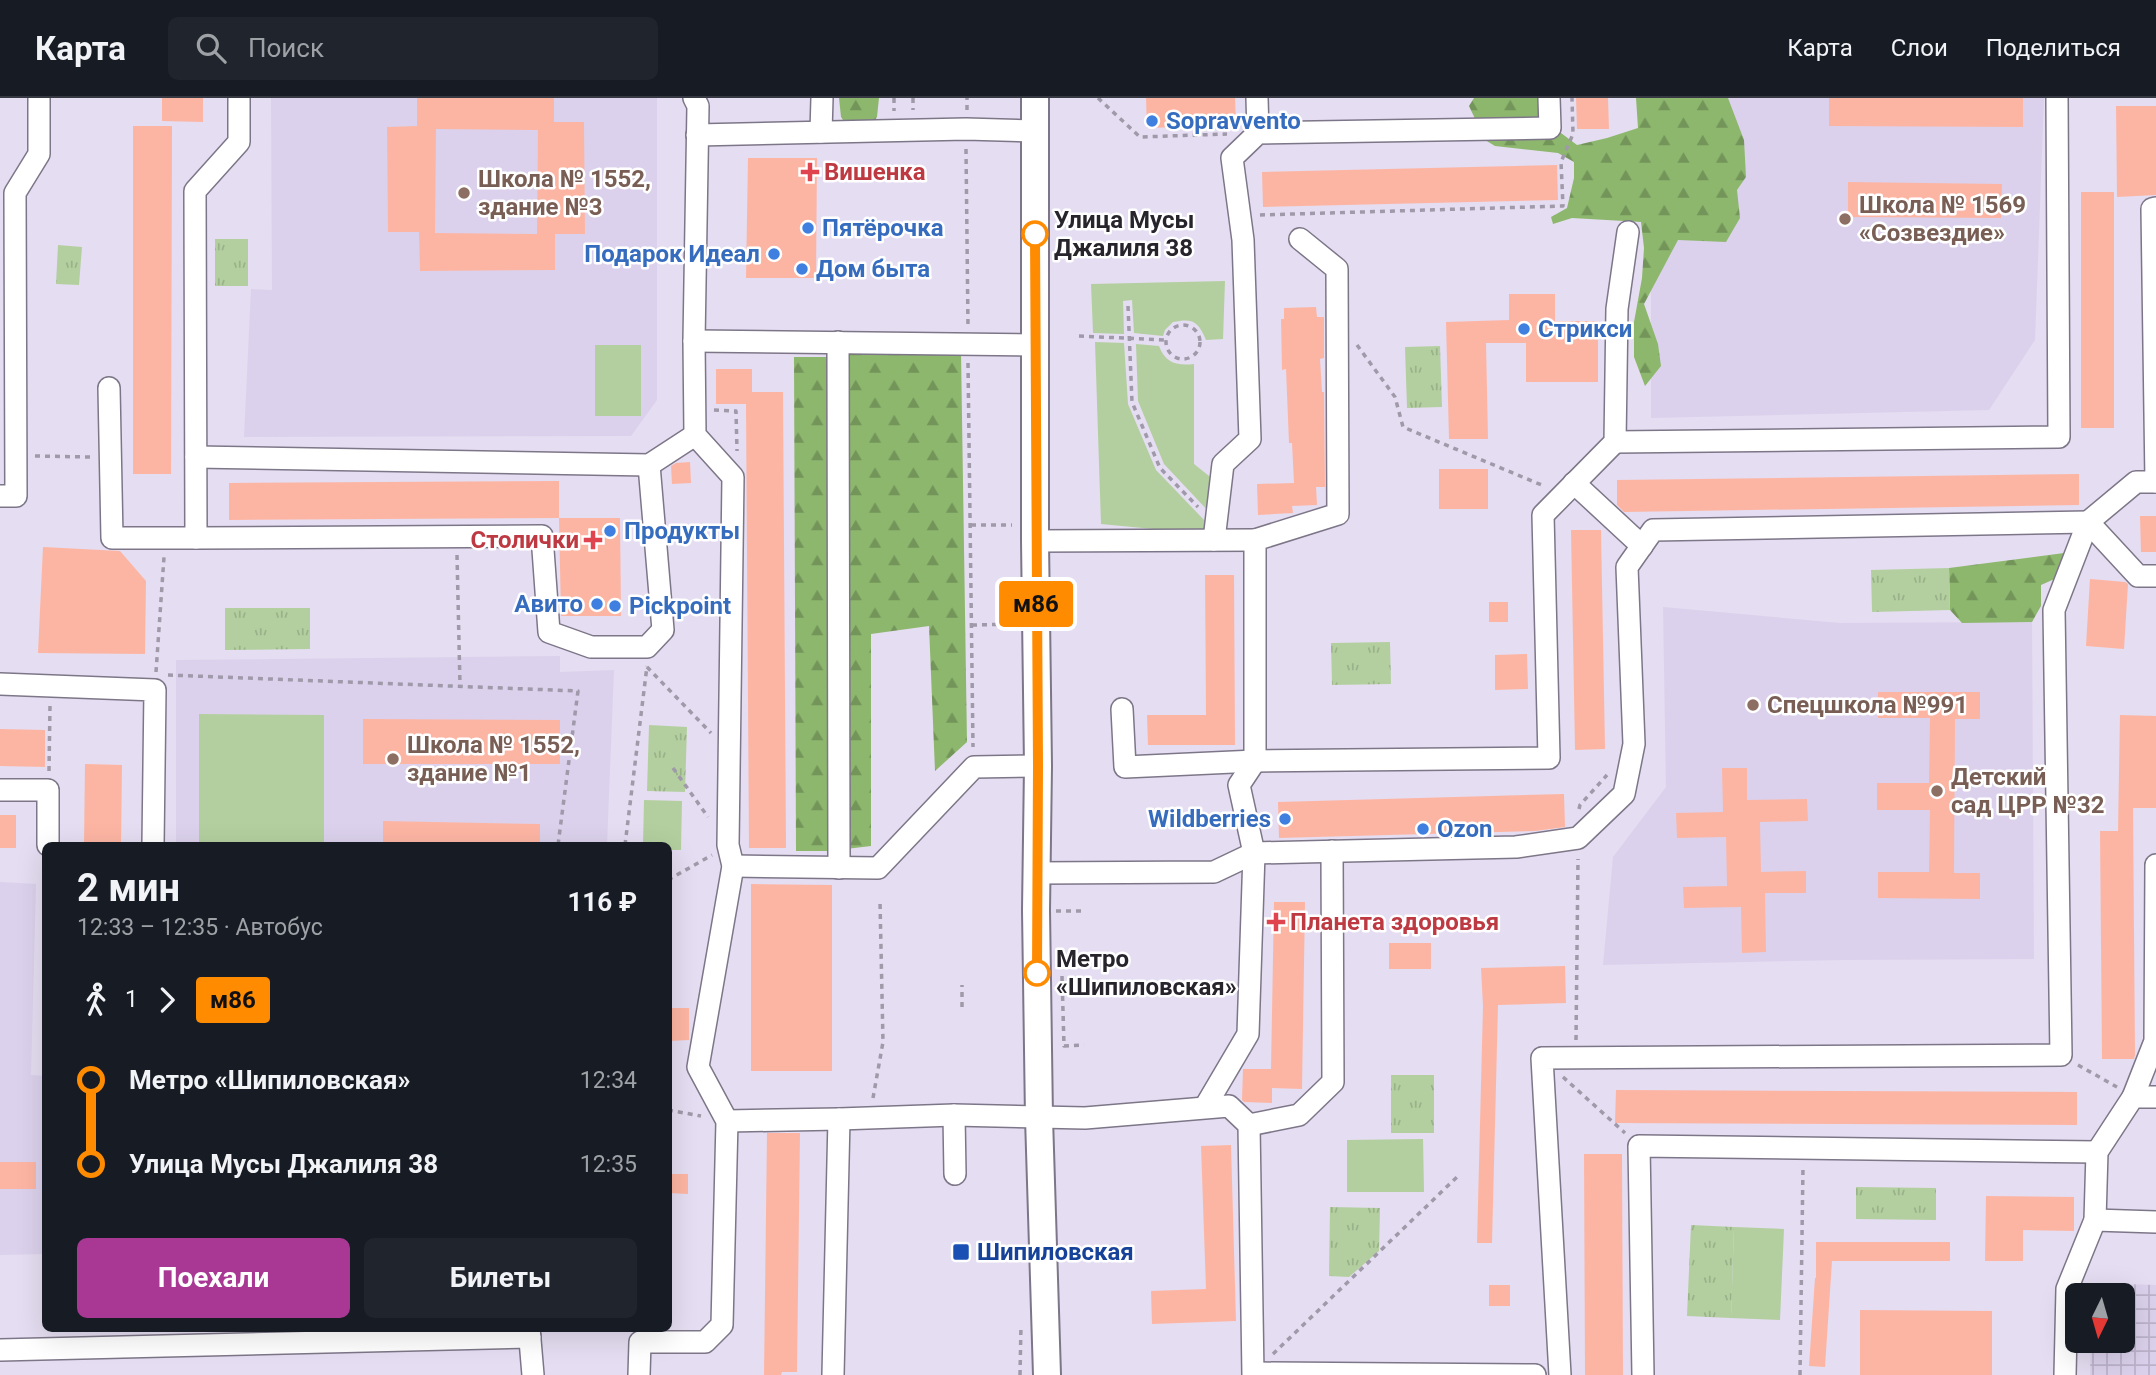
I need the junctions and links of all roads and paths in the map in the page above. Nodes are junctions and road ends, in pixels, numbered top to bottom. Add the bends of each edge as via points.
1 (39, 98) edge
2 (239, 98) edge
3 (694, 98) edge
4 (822, 98) edge
5 (967, 98) edge
6 (1035, 98) edge
7 (1098, 98) edge
8 (1257, 98) edge
9 (1549, 98) edge
10 (1572, 98) edge
11 (2057, 98) edge
12 (966, 129) junction
13 (1035, 131) junction
14 (821, 132) junction
15 (697, 135) junction
16 (1254, 137) junction
17 (2156, 208) edge
18 (1256, 215) dead end
19 (1628, 232) dead end
20 (1300, 239) dead end
21 (1128, 306) dead end
22 (1337, 318) junction
23 (1079, 336) dead end
24 (1128, 338) junction
25 (1166, 340) junction
26 (694, 341) junction
27 (838, 342) junction
28 (968, 345) junction
29 (1037, 345) junction
30 (109, 388) dead end
31 (695, 435) junction
32 (1615, 442) junction
33 (16, 455) junction
34 (81, 456) dead end
35 (196, 457) junction
36 (649, 465) junction
37 (2156, 482) edge
38 (1568, 489) junction
39 (0, 496) edge
40 (2088, 522) junction
41 (1215, 533) junction
42 (457, 536) junction
43 (166, 538) junction
44 (197, 538) junction
45 (1255, 540) junction
46 (1035, 541) junction
47 (1642, 546) junction
48 (2156, 576) edge
49 (0, 684) edge
50 (50, 686) junction
51 (460, 686) junction
52 (1122, 709) dead end
53 (728, 751) junction
54 (1255, 761) junction
55 (1038, 766) junction
56 (974, 767) junction
57 (673, 768) dead end
58 (1612, 770) dead end
59 (0, 790) edge
60 (48, 790) junction
61 (1578, 838) junction
62 (48, 842) edge
63 (153, 842) edge
64 (558, 842) edge
65 (625, 842) edge
66 (728, 845) junction
67 (1332, 851) junction
68 (1254, 853) junction
69 (2156, 865) edge
70 (733, 866) junction
71 (839, 868) junction
72 (1037, 873) junction
73 (672, 878) edge
74 (880, 901) dead end
75 (1062, 976) dead end
76 (962, 985) dead end
77 (961, 1007) dead end
78 (1084, 1045) dead end
79 (2061, 1055) junction
80 (1576, 1057) junction
81 (1542, 1058) junction
82 (2133, 1097) junction
83 (2156, 1097) edge
84 (1205, 1107) junction
85 (672, 1111) edge
86 (954, 1115) junction
87 (870, 1118) junction
88 (1039, 1118) junction
89 (839, 1119) junction
90 (727, 1121) junction
91 (1249, 1125) junction
92 (1639, 1146) junction
93 (1803, 1148) junction
94 (2097, 1152) junction
95 (955, 1174) dead end
96 (1458, 1176) dead end
97 (2095, 1220) junction
98 (2156, 1222) edge
99 (530, 1333) edge
100 (0, 1350) edge
101 (1253, 1374) edge
102 (533, 1375) edge
103 (639, 1375) edge
104 (832, 1375) edge
105 (1047, 1375) edge
106 (1535, 1375) edge
107 (1560, 1375) edge
108 (1643, 1375) edge
109 (1800, 1375) edge
110 (2065, 1375) edge

1 - 33 lane via 39,154 15,194
2 - 35 lane via 239,142 195,191
3 - 15 lane
4 - 14 lane
5 - 12 path
6 - 13 main road
7 - 16 path via 1140,137
8 - 16 lane
9 - 16 lane via 1550,128
10 - 18 path via 1573,134 1561,162 1563,206
11 - 32 lane via 2059,437
12 - 13 lane
12 - 14 lane
12 - 28 path
13 - 29 main road
14 - 15 lane
15 - 26 lane
16 - 41 lane via 1232,158 1243,240 1250,439 1223,464
17 - 37 lane via 2152,209
19 - 32 lane via 1617,309
20 - 22 lane via 1336,269
21 - 24 path
22 - 38 path via 1395,397 1403,427
22 - 45 lane via 1338,514
23 - 24 path
24 - 25 path
24 - 41 path via 1132,402 1160,468
25 - 25 path via 1168,332 1182,324 1196,330 1201,345 1192,357 1177,359 1170,354
26 - 27 lane
26 - 31 lane
27 - 28 lane
27 - 71 lane
28 - 29 lane
28 - 56 path
29 - 46 main road
30 - 43 lane via 111,538
31 - 36 lane
31 - 53 lane via 733,477
32 - 38 lane
33 - 34 path
33 - 39 lane via 16,496
35 - 36 lane
35 - 44 lane
36 - 42 lane via 663,630 647,647 591,647 549,632 542,536
37 - 40 lane via 2136,482
38 - 47 lane
38 - 54 lane via 1543,515 1549,758
40 - 47 lane via 1653,530
40 - 48 lane via 2138,576
40 - 79 lane via 2054,610
41 - 45 lane
41 - 46 lane
42 - 44 lane
42 - 51 path
43 - 44 lane
43 - 51 path via 156,674
45 - 54 lane
46 - 55 main road
47 - 61 lane via 1627,566 1634,744 1624,794
49 - 50 lane
50 - 60 path
50 - 63 lane via 155,690
51 - 64 path via 578,691
52 - 54 lane via 1125,767
53 - 65 path via 647,667
53 - 66 lane
54 - 68 lane via 1240,785
55 - 56 lane
55 - 72 main road
56 - 71 lane via 878,868
57 - 66 path
58 - 61 path via 1580,805
59 - 60 lane
60 - 62 lane
61 - 67 lane via 1516,847
61 - 80 path
66 - 70 lane
66 - 73 path
67 - 68 lane
67 - 91 lane via 1333,1082 1299,1115
68 - 72 lane via 1214,873
68 - 84 lane via 1248,1034
69 - 82 lane via 2155,1041
70 - 71 lane
70 - 90 lane via 698,1067
72 - 88 main road
74 - 87 path via 883,1042
75 - 78 path via 1064,1046
76 - 77 path
79 - 80 lane
79 - 82 path
80 - 81 lane
81 - 92 path
81 - 107 lane
82 - 83 lane
82 - 94 lane
84 - 88 lane
84 - 91 lane via 1229,1107
85 - 90 path
86 - 87 lane
86 - 88 lane
86 - 95 lane
87 - 89 lane
88 - 105 main road
89 - 90 lane
89 - 104 lane
90 - 103 lane via 722,1325 705,1342 640,1342
91 - 101 lane
92 - 93 lane
92 - 108 lane
93 - 94 lane
93 - 109 path
94 - 97 lane
96 - 101 path
97 - 98 lane
97 - 110 lane via 2067,1289
99 - 100 lane
99 - 102 lane
101 - 106 lane

